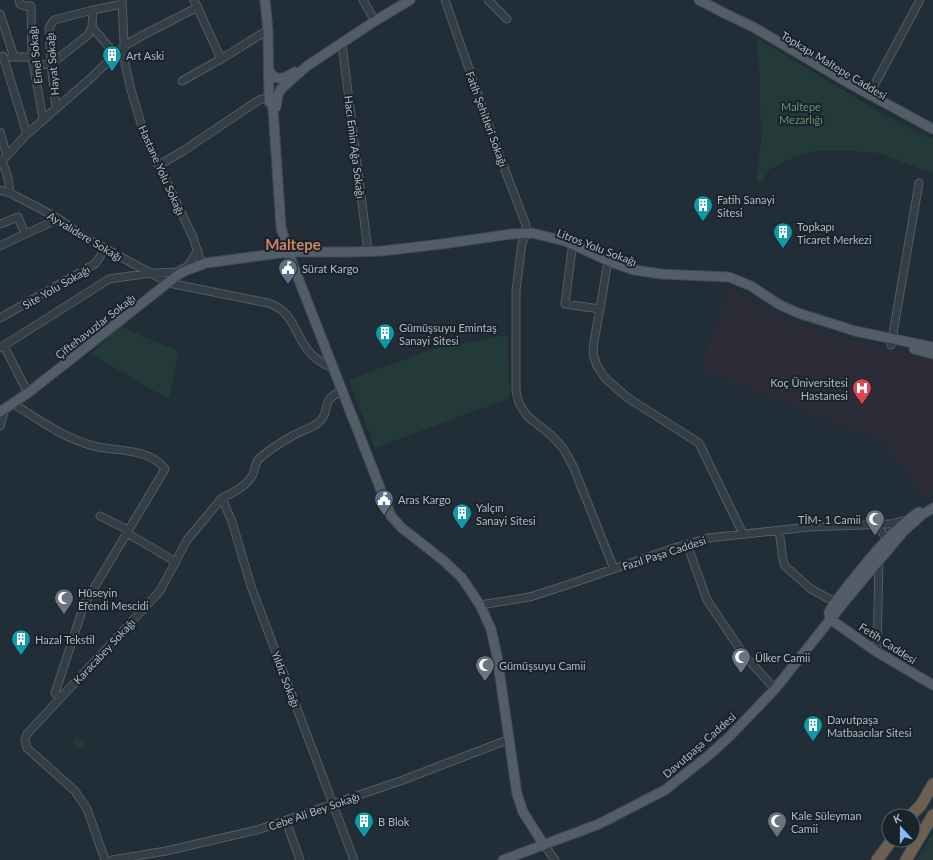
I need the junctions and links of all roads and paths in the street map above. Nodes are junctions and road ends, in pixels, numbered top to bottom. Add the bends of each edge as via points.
1 (19, 0) edge
2 (194, 0) edge
3 (265, 0) edge
4 (363, 0) edge
5 (410, 0) edge
6 (445, 0) edge
7 (488, 0) edge
8 (699, 0) edge
9 (920, 0) edge
10 (122, 2) edge
11 (198, 8) junction
12 (93, 10) junction
13 (0, 14) edge
14 (507, 19) dead end
15 (375, 21) junction
16 (92, 27) junction
17 (268, 30) junction
18 (342, 44) junction
19 (124, 46) junction
20 (116, 54) junction
21 (2, 56) edge
22 (14, 57) junction
23 (32, 57) junction
24 (221, 59) junction
25 (51, 64) junction
26 (34, 65) junction
27 (307, 66) junction
28 (269, 70) junction
29 (182, 80) dead end
30 (269, 97) junction
31 (868, 97) junction
32 (56, 108) junction
33 (43, 119) junction
34 (933, 129) edge
35 (0, 132) edge
36 (27, 134) junction
37 (933, 134) edge
38 (276, 155) junction
39 (3, 160) edge
40 (159, 165) junction
41 (919, 183) dead end
42 (0, 190) edge
43 (10, 193) junction
44 (59, 219) junction
45 (0, 224) edge
46 (25, 234) junction
47 (525, 235) junction
48 (0, 246) edge
49 (105, 249) junction
50 (572, 249) junction
51 (198, 250) junction
52 (288, 252) junction
53 (369, 254) junction
54 (206, 263) junction
55 (607, 266) junction
56 (151, 273) junction
57 (172, 278) junction
58 (728, 280) junction
59 (600, 309) junction
60 (0, 318) edge
61 (892, 342) junction
62 (2, 347) edge
63 (933, 347) edge
64 (933, 354) edge
65 (334, 369) junction
66 (342, 391) junction
67 (28, 393) junction
68 (14, 404) junction
69 (2, 410) edge
70 (0, 426) edge
71 (222, 498) junction
72 (933, 502) edge
73 (933, 508) edge
74 (100, 516) dead end
75 (908, 519) junction
76 (876, 524) junction
77 (779, 530) junction
78 (128, 532) junction
79 (743, 534) junction
80 (887, 539) junction
81 (687, 544) junction
82 (879, 561) junction
83 (176, 562) junction
84 (614, 569) junction
85 (858, 587) junction
86 (835, 602) junction
87 (480, 605) junction
88 (830, 619) junction
89 (877, 652) junction
90 (933, 685) edge
91 (775, 689) junction
92 (61, 697) junction
93 (510, 740) junction
94 (933, 784) edge
95 (334, 804) junction
96 (918, 808) edge
97 (933, 815) edge
98 (286, 821) junction
99 (933, 828) edge
100 (544, 845) junction
101 (886, 848) edge
102 (893, 848) edge
103 (105, 860) edge
104 (112, 860) edge
105 (300, 860) edge
106 (354, 860) edge
107 (503, 860) edge
108 (555, 860) edge
109 (877, 860) edge
110 (886, 860) edge
111 (906, 860) edge
112 (914, 860) edge

1 - 23 street, Emel Sokağı via 20,4 31,6
2 - 11 street
3 - 17 main road
4 - 15 street
5 - 15 main road
6 - 47 street, Fatih Şehitleri Sokağı via 497,149 525,220
7 - 14 street
8 - 31 main road, Topkapı Maltepe Caddesi via 778,43
9 - 31 street
10 - 12 street, Hayat Sokağı
10 - 19 street, Hastane Yolu Sokağı
11 - 19 street
11 - 24 street
12 - 16 street
12 - 25 street, Hayat Sokağı via 54,20 49,28
13 - 22 street
15 - 18 main road
16 - 20 street
16 - 25 street via 88,35
17 - 24 street
17 - 28 main road
18 - 27 main road
18 - 53 street, Hacı Emin Ağa Sokağı
19 - 20 street
19 - 40 street, Hastane Yolu Sokağı via 131,90 145,137
20 - 32 street
21 - 22 street
21 - 36 street
22 - 23 street
23 - 26 street, Emel Sokağı
24 - 29 street
25 - 26 street
25 - 32 street, Hayat Sokağı
26 - 33 street, Emel Sokağı
27 - 28 main road via 280,79 274,77
27 - 38 main road via 286,84 278,95
28 - 30 main road
30 - 38 main road via 272,100
30 - 40 street via 259,100
31 - 34 main road, Topkapı Maltepe Caddesi
31 - 37 main road, Topkapı Maltepe Caddesi via 887,112
32 - 33 street
33 - 36 street
35 - 39 street
36 - 39 street
38 - 52 main road via 281,227
39 - 43 street
40 - 51 street, Hastane Yolu Sokağı
41 - 61 street
42 - 43 street, Ayvalıdere Sokağı
43 - 44 street, Ayvalıdere Sokağı
44 - 46 street
44 - 49 street, Ayvalıdere Sokağı via 84,238
45 - 46 street via 18,216
46 - 48 street
47 - 50 main road, Litros Yolu Sokağı
47 - 53 main road, Litros Yolu Sokağı via 453,247
47 - 58 main road, Litros Yolu Sokağı via 532,233 565,241 634,270
47 - 84 street via 516,291 516,391 519,403 527,416 563,448 573,466
49 - 56 street, Ayvalıdere Sokağı
49 - 60 street, Site Yolu Sokağı via 95,264
50 - 55 main road, Litros Yolu Sokağı
50 - 59 street via 565,304
51 - 54 street, Hastane Yolu Sokağı via 200,260
51 - 57 street via 188,266
52 - 53 main road, Litros Yolu Sokağı via 305,257
52 - 54 main road, Litros Yolu Sokağı
52 - 65 main road
54 - 57 main road, Çiftehavuzlar Sokağı
55 - 58 main road, Litros Yolu Sokağı via 657,279
55 - 59 street
56 - 57 street, Ayvalıdere Sokağı
56 - 57 street
56 - 62 street via 109,279
57 - 65 street via 280,308 311,354
57 - 67 main road, Çiftehavuzlar Sokağı
58 - 61 main road, Litros Yolu Sokağı via 748,289 778,309 796,316 854,337
59 - 79 street via 593,354 597,366 605,378 628,398 699,443
61 - 63 main road, Litros Yolu Sokağı
61 - 64 main road, Litros Yolu Sokağı
62 - 67 street
65 - 66 main road
66 - 71 street, Karacabey Sokağı via 333,394 328,400 324,414 317,424 297,433 258,460 252,476 246,483
66 - 87 main road via 391,516 462,578
67 - 68 main road, Çiftehavuzlar Sokağı
68 - 69 main road, Çiftehavuzlar Sokağı
68 - 78 street via 80,442 138,453 155,459 162,465 165,469
69 - 70 street
71 - 83 street, Karacabey Sokağı via 187,540
71 - 95 street, Yıldız Sokağı via 252,589
72 - 75 main road, Davutpaşa Caddesi
73 - 82 main road, Davutpaşa Caddesi via 903,532
74 - 78 street
75 - 76 street, Fazıl Paşa Caddesi via 890,524
75 - 80 main road, Davutpaşa Caddesi
76 - 77 street, Fazıl Paşa Caddesi
76 - 80 street
77 - 79 street, Fazıl Paşa Caddesi
77 - 86 street via 785,566 812,589
78 - 83 street
78 - 92 street via 84,605 55,693
79 - 81 street, Fazıl Paşa Caddesi via 708,538
80 - 85 main road via 883,549 860,577
80 - 86 main road, Davutpaşa Caddesi
81 - 84 street, Fazıl Paşa Caddesi
81 - 91 street via 707,600 744,655
82 - 85 main road, Davutpaşa Caddesi
82 - 89 street
83 - 92 street, Karacabey Sokağı via 160,591
84 - 87 street, Fazıl Paşa Caddesi via 530,597
85 - 88 main road, Davutpaşa Caddesi
86 - 88 main road, Davutpaşa Caddesi via 829,612
87 - 93 main road via 492,629
88 - 89 main road, Fetih Caddesi
88 - 91 main road, Davutpaşa Caddesi
89 - 90 main road, Fetih Caddesi
91 - 100 main road, Davutpaşa Caddesi via 714,750 665,790 599,824
92 - 103 street, Karacabey Sokağı via 27,734 25,743 29,750 79,797 87,809
93 - 95 street, Cebe Ali Bey Sokağı
93 - 100 main road via 517,794 523,812
94 - 96 highway
95 - 98 street, Cebe Ali Bey Sokağı
95 - 106 street, Yıldız Sokağı
97 - 111 highway
98 - 104 street, Cebe Ali Bey Sokağı via 230,837
98 - 105 street
99 - 112 highway
100 - 107 main road, Davutpaşa Caddesi
100 - 108 street
101 - 109 highway
102 - 110 highway

